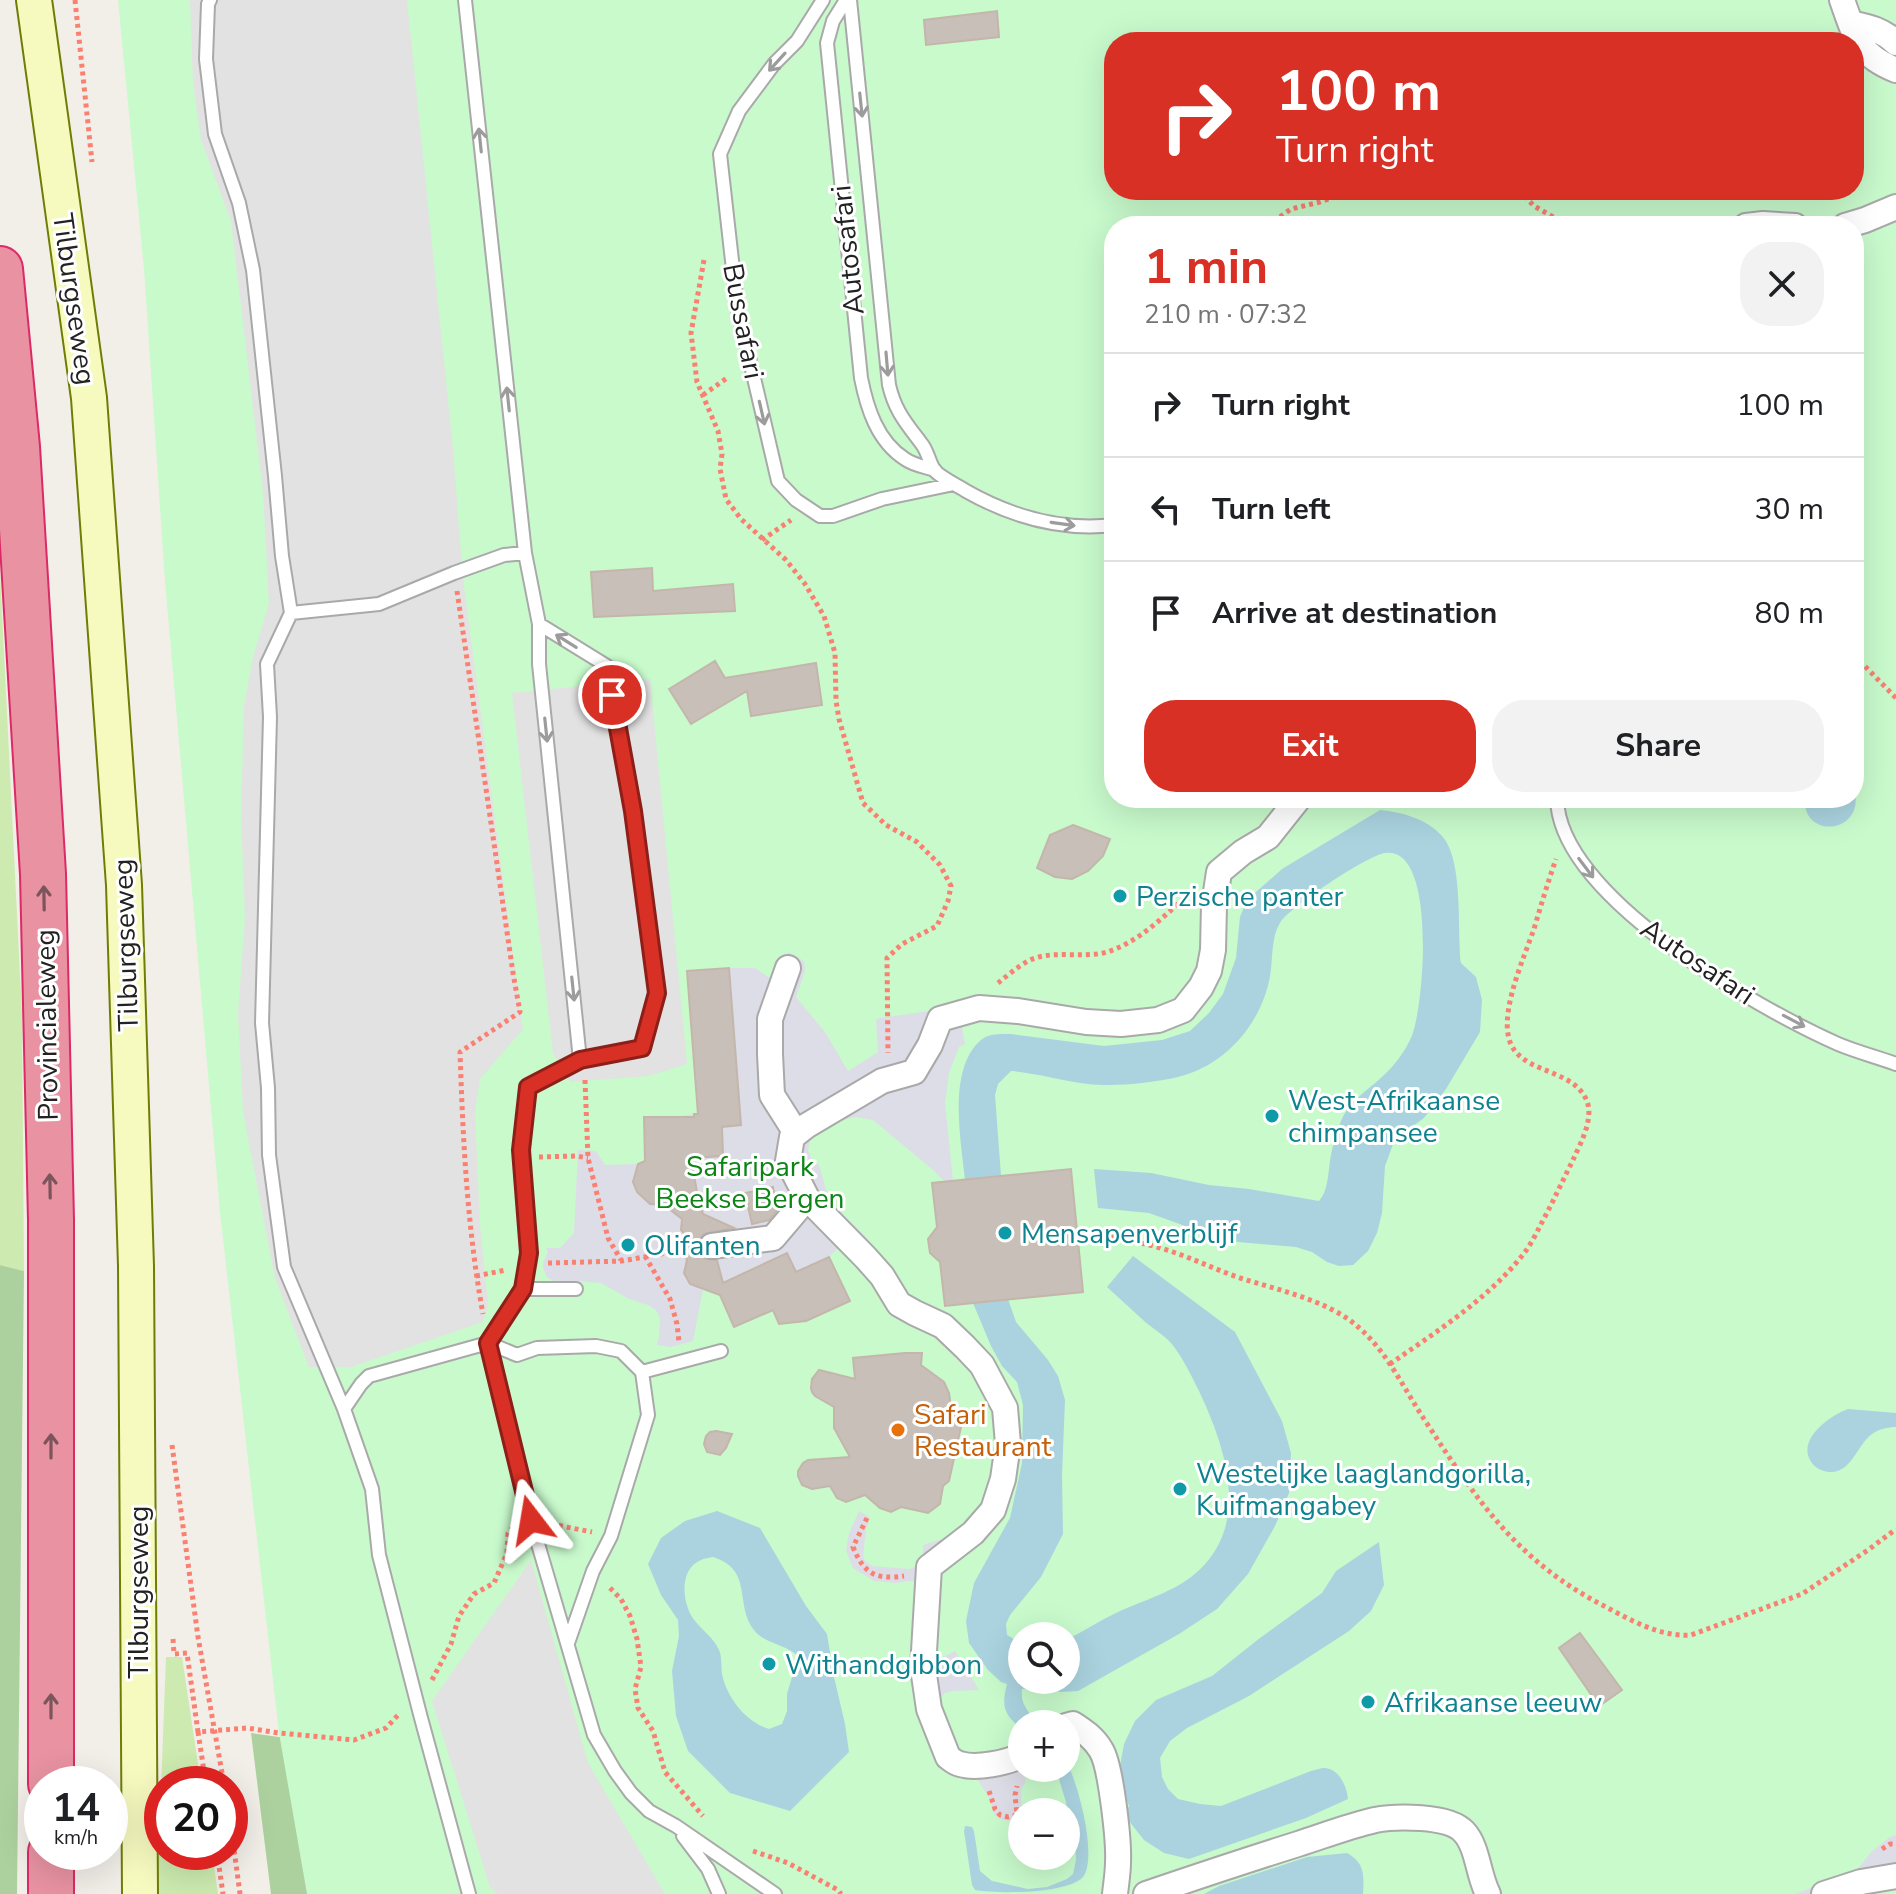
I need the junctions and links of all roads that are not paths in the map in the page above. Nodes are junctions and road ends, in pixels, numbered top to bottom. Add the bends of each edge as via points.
1 (34, 0) edge
2 (210, 0) edge
3 (465, 0) edge
4 (823, 0) edge
5 (848, 0) edge
6 (1842, 0) edge
7 (1851, 23) junction
8 (1854, 32) edge
9 (1896, 43) edge
10 (1864, 50) edge
11 (1896, 70) edge
12 (1896, 207) edge
13 (1864, 220) edge
14 (0, 269) edge
15 (935, 470) junction
16 (954, 484) junction
17 (1104, 526) edge
18 (525, 553) junction
19 (291, 613) junction
20 (539, 624) junction
21 (1291, 808) edge
22 (1558, 808) edge
23 (788, 968) dead end
24 (580, 1060) junction
25 (1896, 1064) edge
26 (796, 1133) junction
27 (807, 1198) junction
28 (712, 1246) dead end
29 (523, 1289) junction
30 (576, 1289) dead end
31 (488, 1343) junction
32 (721, 1351) dead end
33 (642, 1372) junction
34 (344, 1409) junction
35 (568, 1644) junction
36 (1080, 1729) edge
37 (1008, 1760) edge
38 (51, 1766) edge
39 (676, 1826) junction
40 (51, 1870) edge
41 (1896, 1876) edge
42 (51, 1894) edge
43 (140, 1894) edge
44 (469, 1894) edge
45 (719, 1894) edge
46 (775, 1894) edge
47 (1115, 1894) edge
48 (1146, 1894) edge
49 (1488, 1894) edge
50 (1824, 1894) edge

1 - 43 street, Tilburgseweg via 89,398 124,885 136,1266
2 - 19 lane via 206,59 215,134 239,203 253,270
18 -> 3 lane
4 -> 16 lane, Bussafari via 797,41 739,111 720,154 737,305 778,481 820,516
5 -> 15 lane, Autosafari via 889,385 902,419
5 - 15 lane, Autosafari via 833,21 827,43 861,378 881,434 905,459
6 - 7 street
7 - 8 street
7 - 9 street via 1887,34
10 - 11 street
12 - 13 street
38 -> 14 highway, Provincialeweg via 51,1220 43,874 17,447
15 - 16 lane, Autosafari
16 -> 17 lane, Autosafari via 1038,520
18 - 19 lane via 504,555 379,604
18 - 20 lane
19 - 34 lane via 267,664 262,1023 269,1155 285,1272
20 -> 24 lane
24 -> 20 lane via 642,1048 657,993 607,666
21 - 26 street via 1268,837 1219,872 1209,971 1183,1010 1158,1020 1121,1024 979,1008 940,1019 914,1072 882,1081
22 -> 25 lane, Autosafari via 1565,836 1582,864 1618,904 1697,964 1838,1044
23 - 26 street via 770,1019 770,1068 772,1095
24 - 29 lane via 528,1087 521,1150 529,1253
26 - 27 street via 788,1161
27 - 28 street via 773,1238
27 - 37 street via 882,1276 899,1304 943,1326 982,1365 1005,1408 1008,1444 993,1510 928,1569 923,1668 929,1709 948,1757 960,1764
29 - 30 lane
29 - 31 lane
31 - 33 lane via 517,1355 537,1348 596,1346 621,1351
31 - 34 lane via 369,1376
31 - 35 lane
32 - 33 lane
33 - 35 lane via 648,1415 611,1536
34 - 44 lane via 372,1489 379,1555
35 - 39 lane via 594,1735 615,1771 649,1811
36 - 47 street via 1102,1751 1111,1784 1119,1860
39 - 45 lane via 708,1869
39 - 46 lane
40 - 42 highway
41 - 50 street
48 - 49 street via 1353,1826 1410,1818 1437,1820 1463,1830

